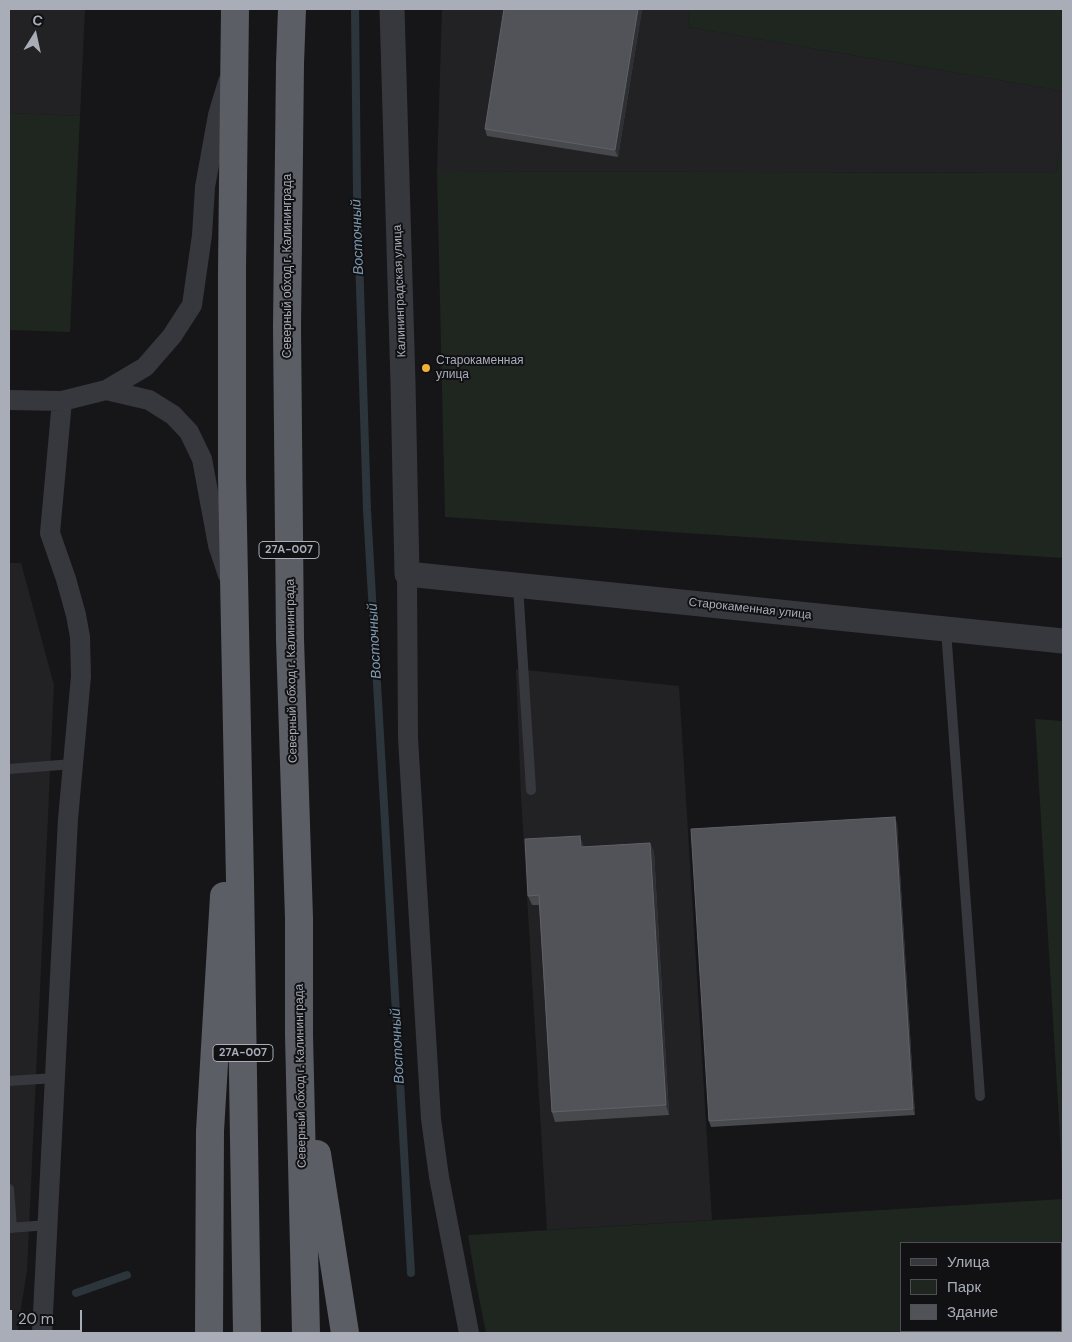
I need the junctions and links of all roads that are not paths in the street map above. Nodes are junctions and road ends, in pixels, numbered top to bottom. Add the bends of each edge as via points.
1 (235, 9) edge
2 (292, 9) edge
3 (392, 9) edge
4 (235, 61) junction
5 (106, 390) junction
6 (9, 400) edge
7 (62, 401) junction
8 (407, 574) junction
9 (518, 585) junction
10 (234, 596) junction
11 (946, 629) junction
12 (1063, 641) edge
13 (73, 764) junction
14 (9, 769) edge
15 (238, 773) junction
16 (531, 790) dead end
17 (299, 1035) junction
18 (55, 1078) junction
19 (9, 1081) edge
20 (980, 1096) dead end
21 (9, 1189) edge
22 (48, 1225) junction
23 (10, 1228) edge
24 (42, 1333) edge
25 (210, 1333) edge
26 (247, 1333) edge
27 (306, 1333) edge
28 (345, 1333) edge
29 (469, 1333) edge

1 - 4 highway, 27А-007
2 - 17 highway, Северный обход г. Калининграда / 27А-007 via 287,327
3 - 8 street, Калининградская улица
4 - 5 street via 216,124 192,306 145,367
4 - 10 highway, 27А-007
5 - 7 street
5 - 10 street via 149,400 173,415 190,432 202,458 218,545
6 - 7 street
7 - 13 street via 50,533 66,579 80,638 81,676
8 - 9 street, Старокаменная улица
8 - 29 street via 408,738 431,1119
9 - 11 street, Старокаменная улица
9 - 16 lane
10 - 15 highway, 27А-007
11 - 12 street, Старокаменная улица
11 - 20 lane
13 - 14 lane
13 - 18 street
15 - 25 highway via 225,879 210,1131
15 - 26 highway, 27А-007
17 - 27 highway, Северный обход г. Калининграда / 27А-007
17 - 28 highway
18 - 19 lane
18 - 22 street
21 - 23 lane
22 - 23 lane
22 - 24 street

